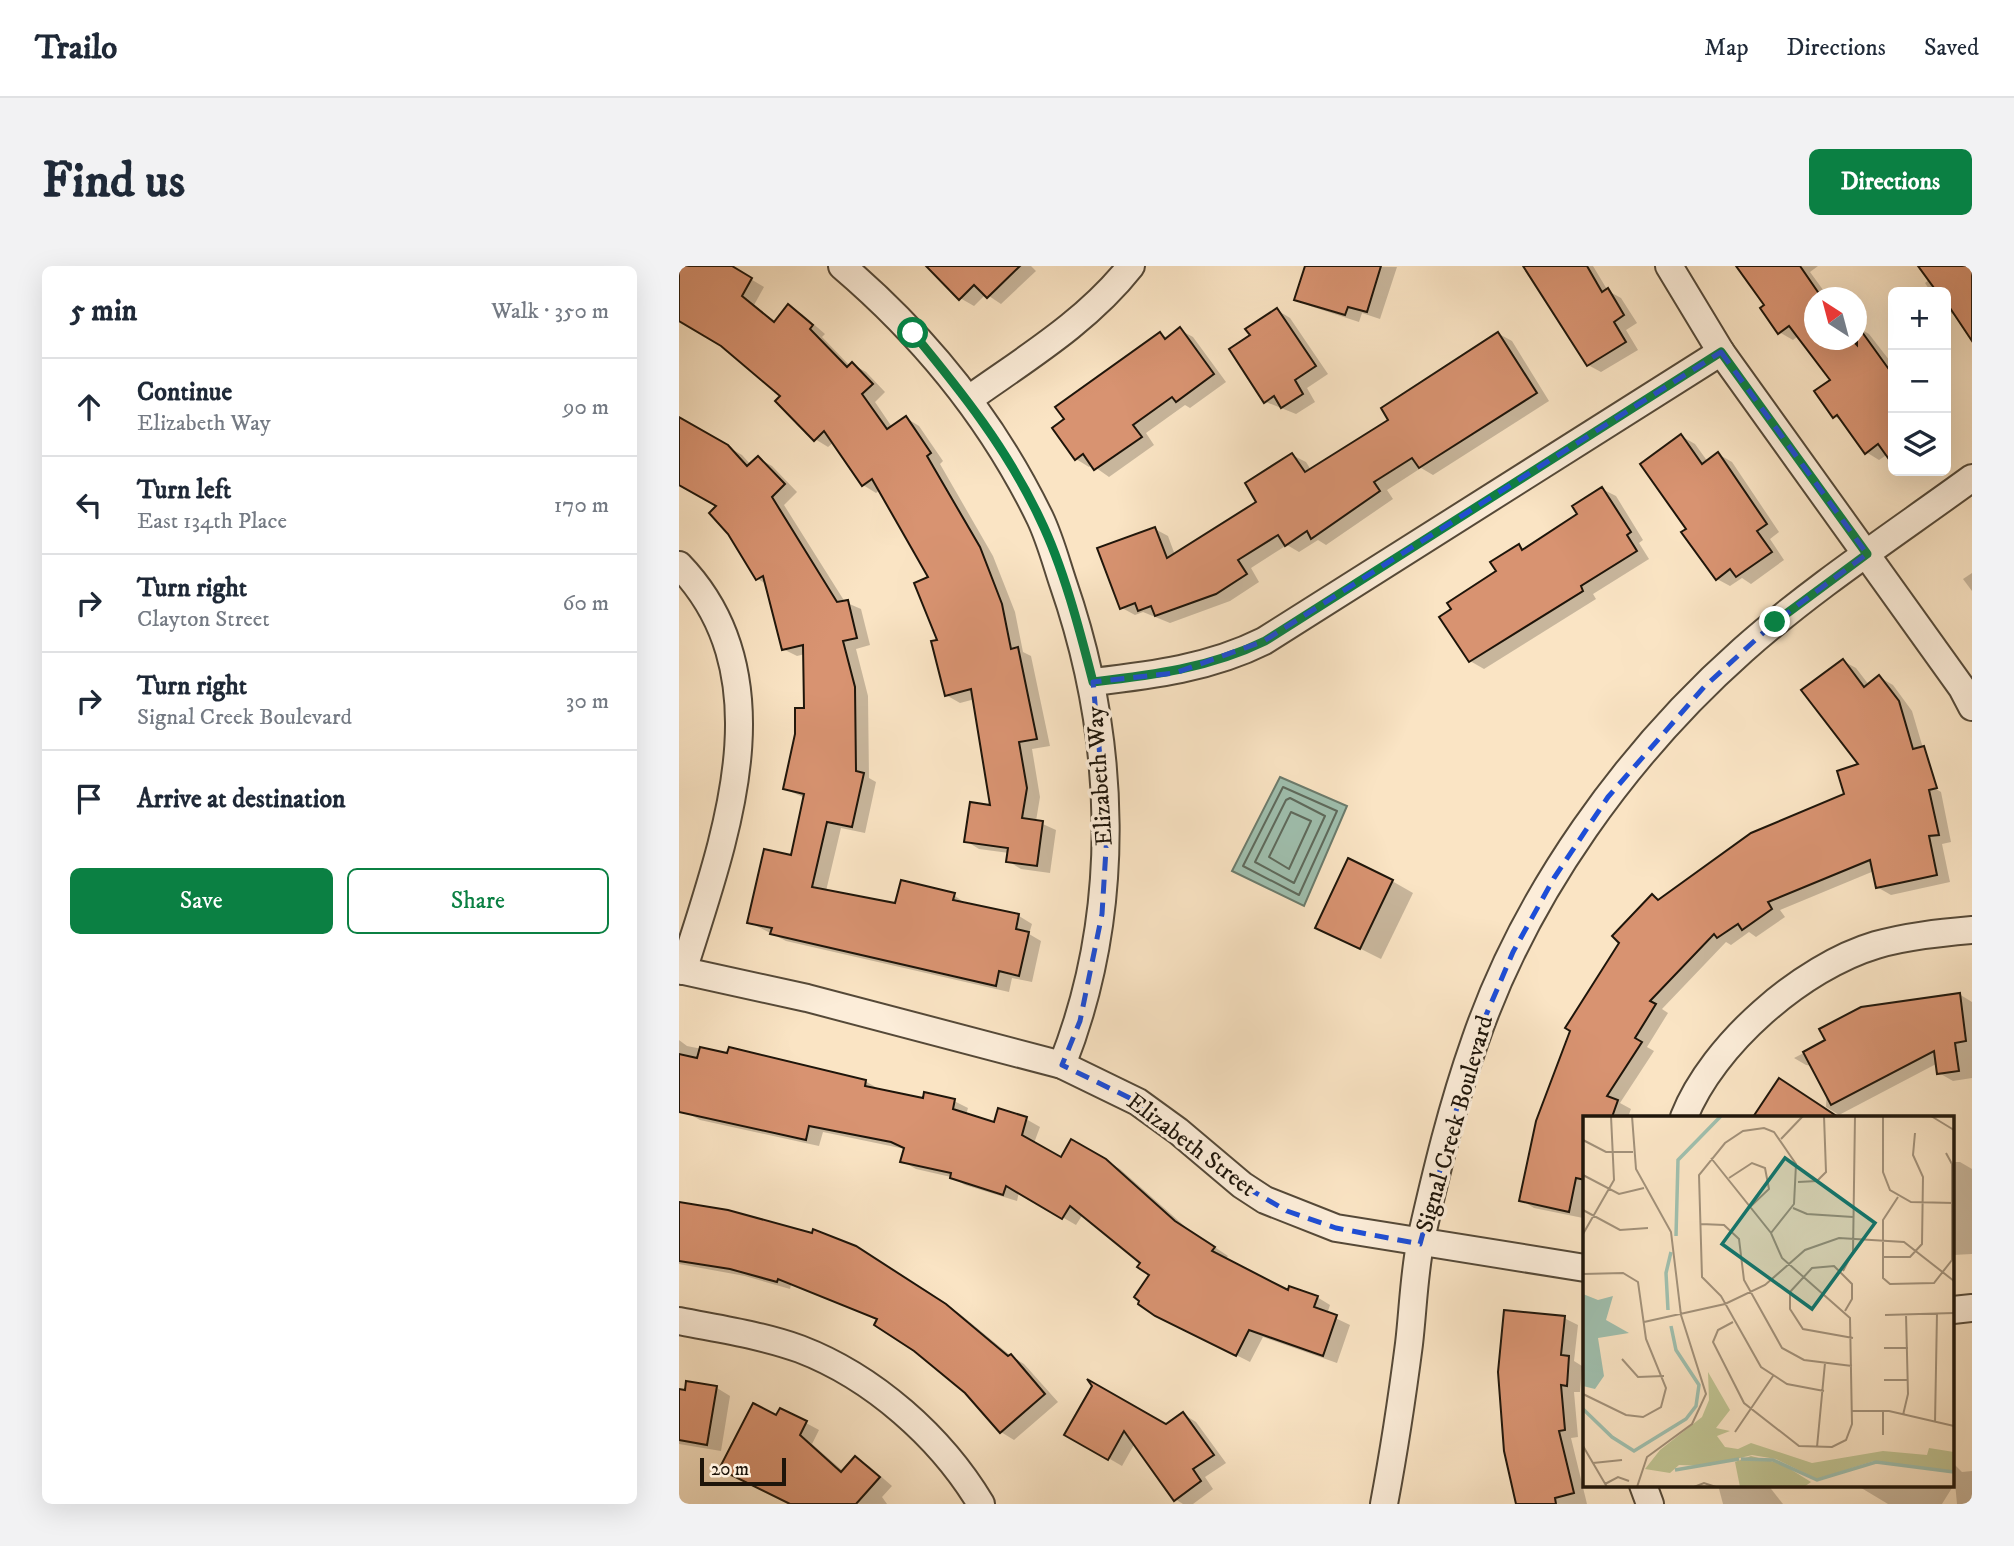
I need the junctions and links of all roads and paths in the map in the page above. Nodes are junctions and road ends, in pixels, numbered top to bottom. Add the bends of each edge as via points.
1 (842, 266) edge
2 (1131, 266) edge
3 (1668, 266) edge
4 (1721, 352) junction
5 (969, 399) junction
6 (1972, 478) edge
7 (1867, 554) junction
8 (679, 565) edge
9 (1093, 682) junction
10 (1972, 707) edge
11 (1972, 930) edge
12 (681, 971) edge
13 (1062, 1065) junction
14 (1684, 1116) edge
15 (1420, 1244) junction
16 (1583, 1268) edge
17 (679, 1321) edge
18 (1643, 1486) edge
19 (981, 1504) edge
20 (1384, 1504) edge
21 (1650, 1504) edge

1 - 5 street, Elizabeth Way via 888,306
2 - 5 street via 1076,322
3 - 4 street
4 - 7 street
4 - 9 street via 1265,641 1175,673
5 - 9 street, Elizabeth Way via 1041,520
6 - 7 street, Signal Creek Boulevard
7 - 10 street
7 - 15 street, Signal Creek Boulevard via 1775,622 1704,687 1608,797 1554,878 1513,952 1475,1041 1448,1127
8 - 12 street via 718,618 727,640 736,669 740,718 725,830
9 - 13 street, Elizabeth Way via 1107,833 1102,914 1080,1021
11 - 14 street via 1925,934 1875,946 1812,976 1735,1039
12 - 13 street, Elizabeth Street
13 - 15 street, Elizabeth Street via 1138,1102 1242,1185 1287,1211 1336,1228
15 - 16 street, Elizabeth Street
15 - 20 street, Signal Creek Boulevard
17 - 19 street via 757,1336 831,1363 922,1429
18 - 21 street

